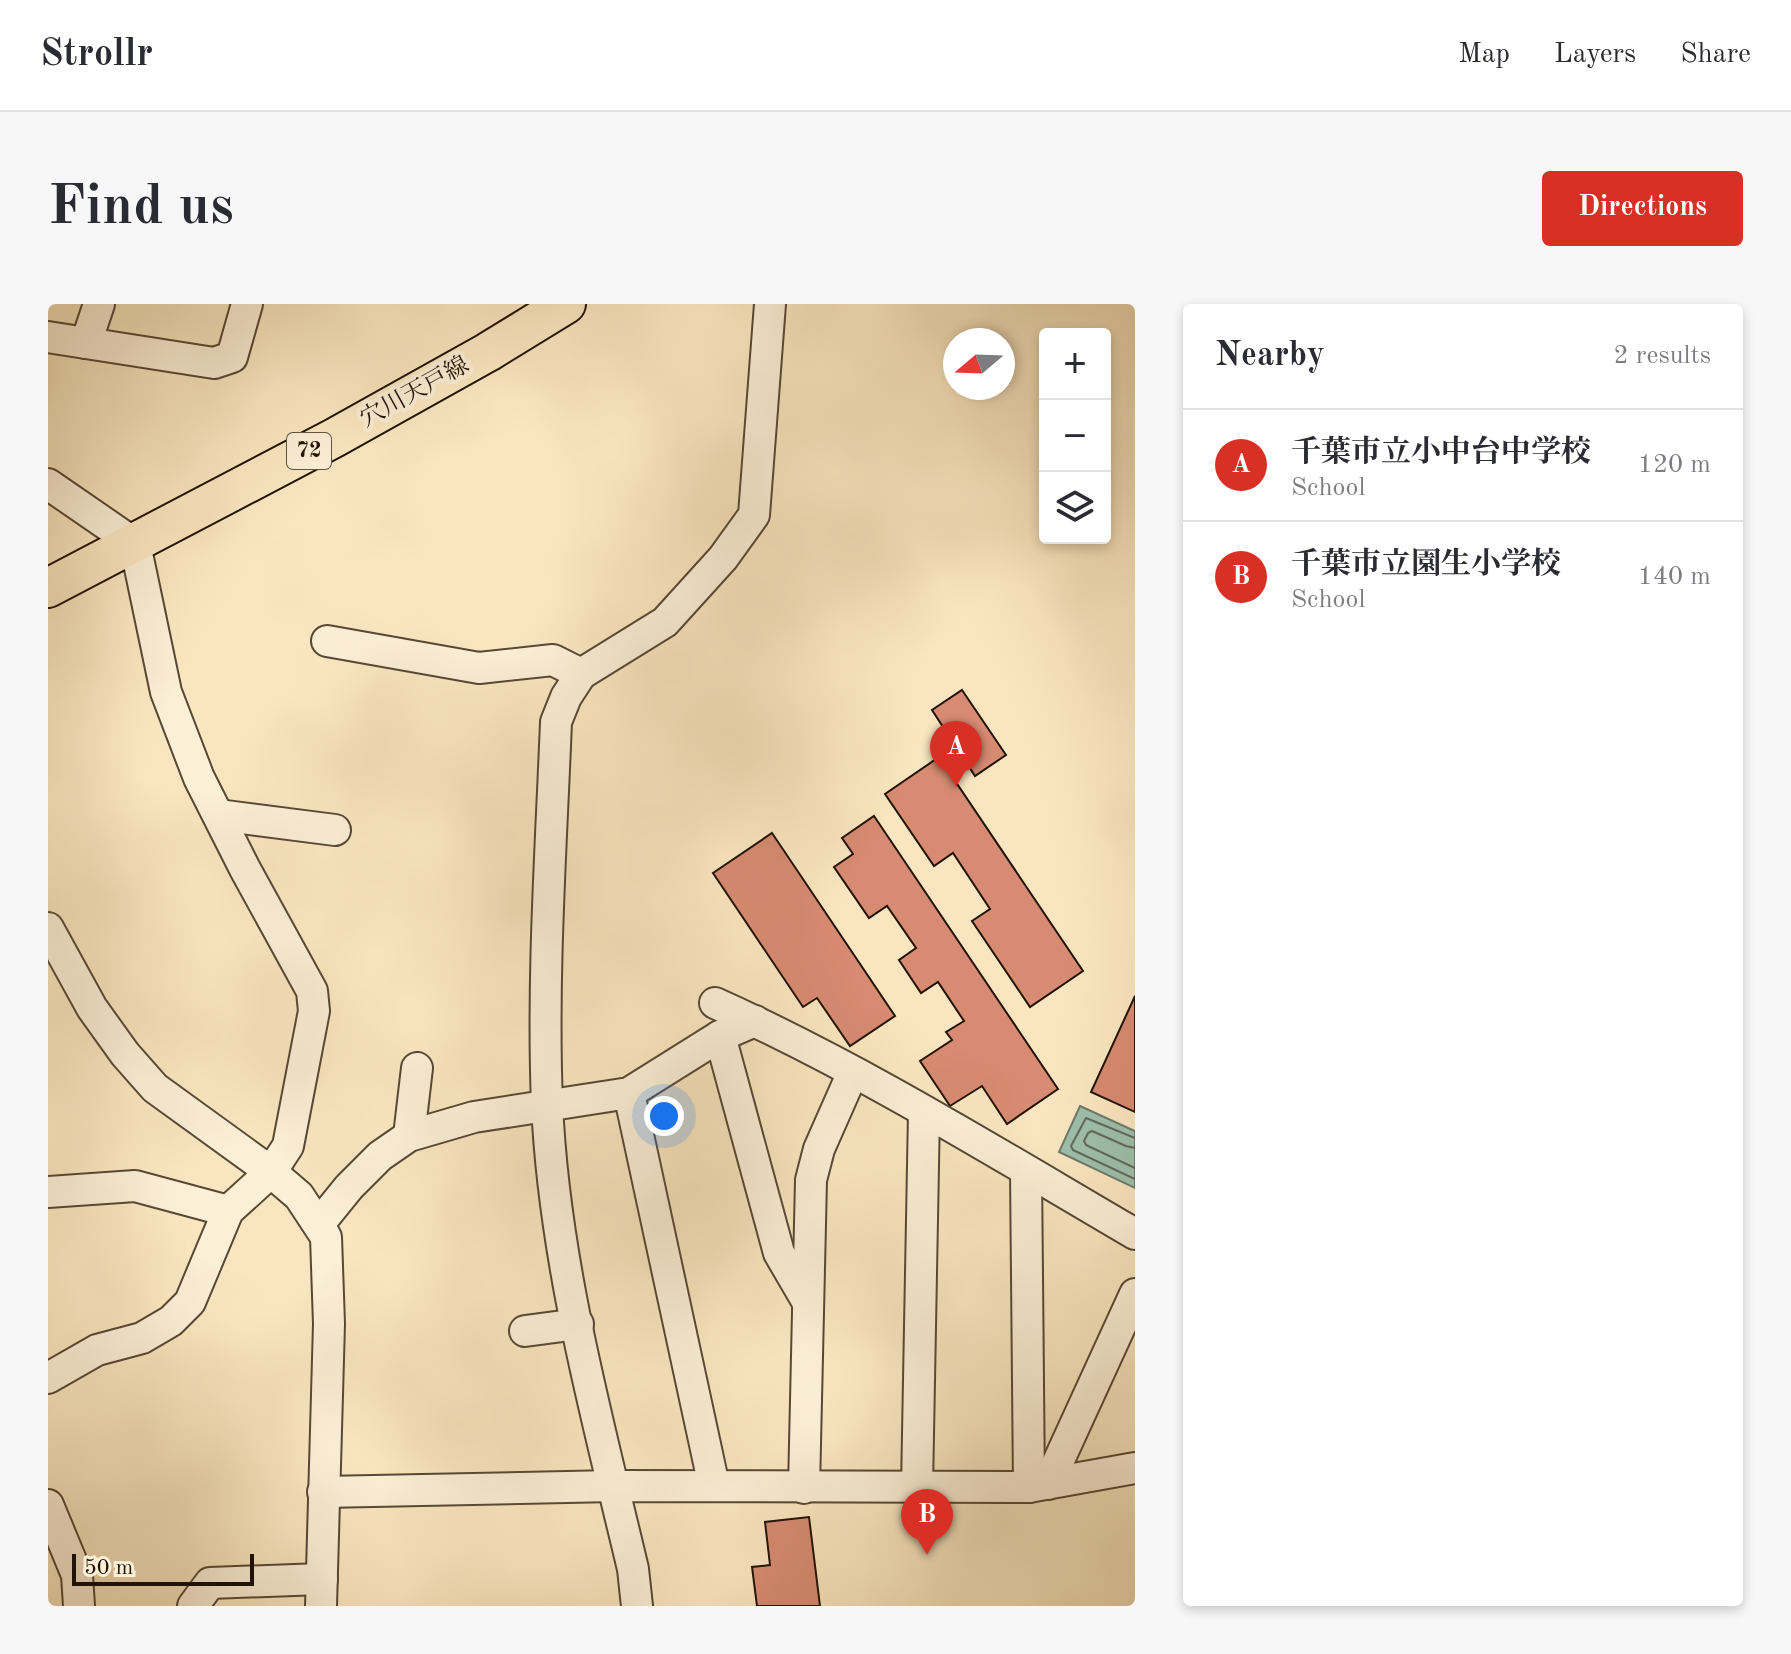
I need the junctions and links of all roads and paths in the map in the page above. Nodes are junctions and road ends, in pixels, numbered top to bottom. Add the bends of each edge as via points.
1 (99, 304) edge
2 (247, 304) edge
3 (566, 304) edge
4 (770, 304) edge
5 (48, 337) edge
6 (86, 343) junction
7 (48, 484) edge
8 (135, 544) junction
9 (48, 588) edge
10 (327, 641) dead end
11 (581, 674) junction
12 (218, 815) junction
13 (335, 830) dead end
14 (48, 928) edge
15 (715, 1003) dead end
16 (755, 1021) junction
17 (720, 1036) junction
18 (417, 1068) dead end
19 (853, 1072) junction
20 (629, 1093) junction
21 (547, 1106) junction
22 (924, 1112) junction
23 (409, 1136) junction
24 (1026, 1171) junction
25 (271, 1172) junction
26 (48, 1192) edge
27 (228, 1211) junction
28 (319, 1224) junction
29 (1135, 1234) edge
30 (1135, 1294) edge
31 (807, 1301) junction
32 (578, 1324) junction
33 (525, 1331) dead end
34 (48, 1378) edge
35 (1135, 1468) edge
36 (1038, 1485) junction
37 (614, 1486) junction
38 (714, 1486) junction
39 (804, 1488) junction
40 (917, 1488) junction
41 (323, 1492) junction
42 (48, 1505) edge
43 (322, 1592) edge
44 (79, 1606) edge
45 (193, 1606) edge
46 (637, 1606) edge

1 - 6 street
2 - 6 street via 232,357 214,363
3 - 8 main road, 穴川天戸線 / 72
4 - 11 street via 754,515 665,622
5 - 6 street
7 - 8 street
8 - 9 main road, 穴川天戸線 / 72
8 - 12 street via 166,692
10 - 11 street via 479,668 553,660
11 - 21 street via 556,722
12 - 13 street
12 - 25 street via 312,991 314,1011 288,1146
14 - 25 street via 92,1008 155,1088
15 - 16 street
16 - 17 street
16 - 19 street
17 - 20 street
17 - 31 street via 779,1253
18 - 23 street
19 - 22 street
19 - 31 street via 811,1180
20 - 21 street
20 - 38 street
21 - 23 street via 474,1117
21 - 32 street via 557,1212
22 - 24 street
22 - 40 street
23 - 28 street via 380,1156
24 - 29 street
24 - 36 street
25 - 27 street
25 - 28 street via 299,1196
26 - 27 street via 135,1186
27 - 34 street via 190,1302 171,1321 142,1338 97,1350
28 - 41 street via 326,1237 329,1324
30 - 36 street
31 - 39 street
32 - 33 street
32 - 37 street
35 - 36 street
36 - 40 street
37 - 38 street
37 - 41 street
37 - 46 street
38 - 39 street
39 - 40 street
41 - 43 street
42 - 44 street via 77,1575
43 - 45 street via 210,1583

